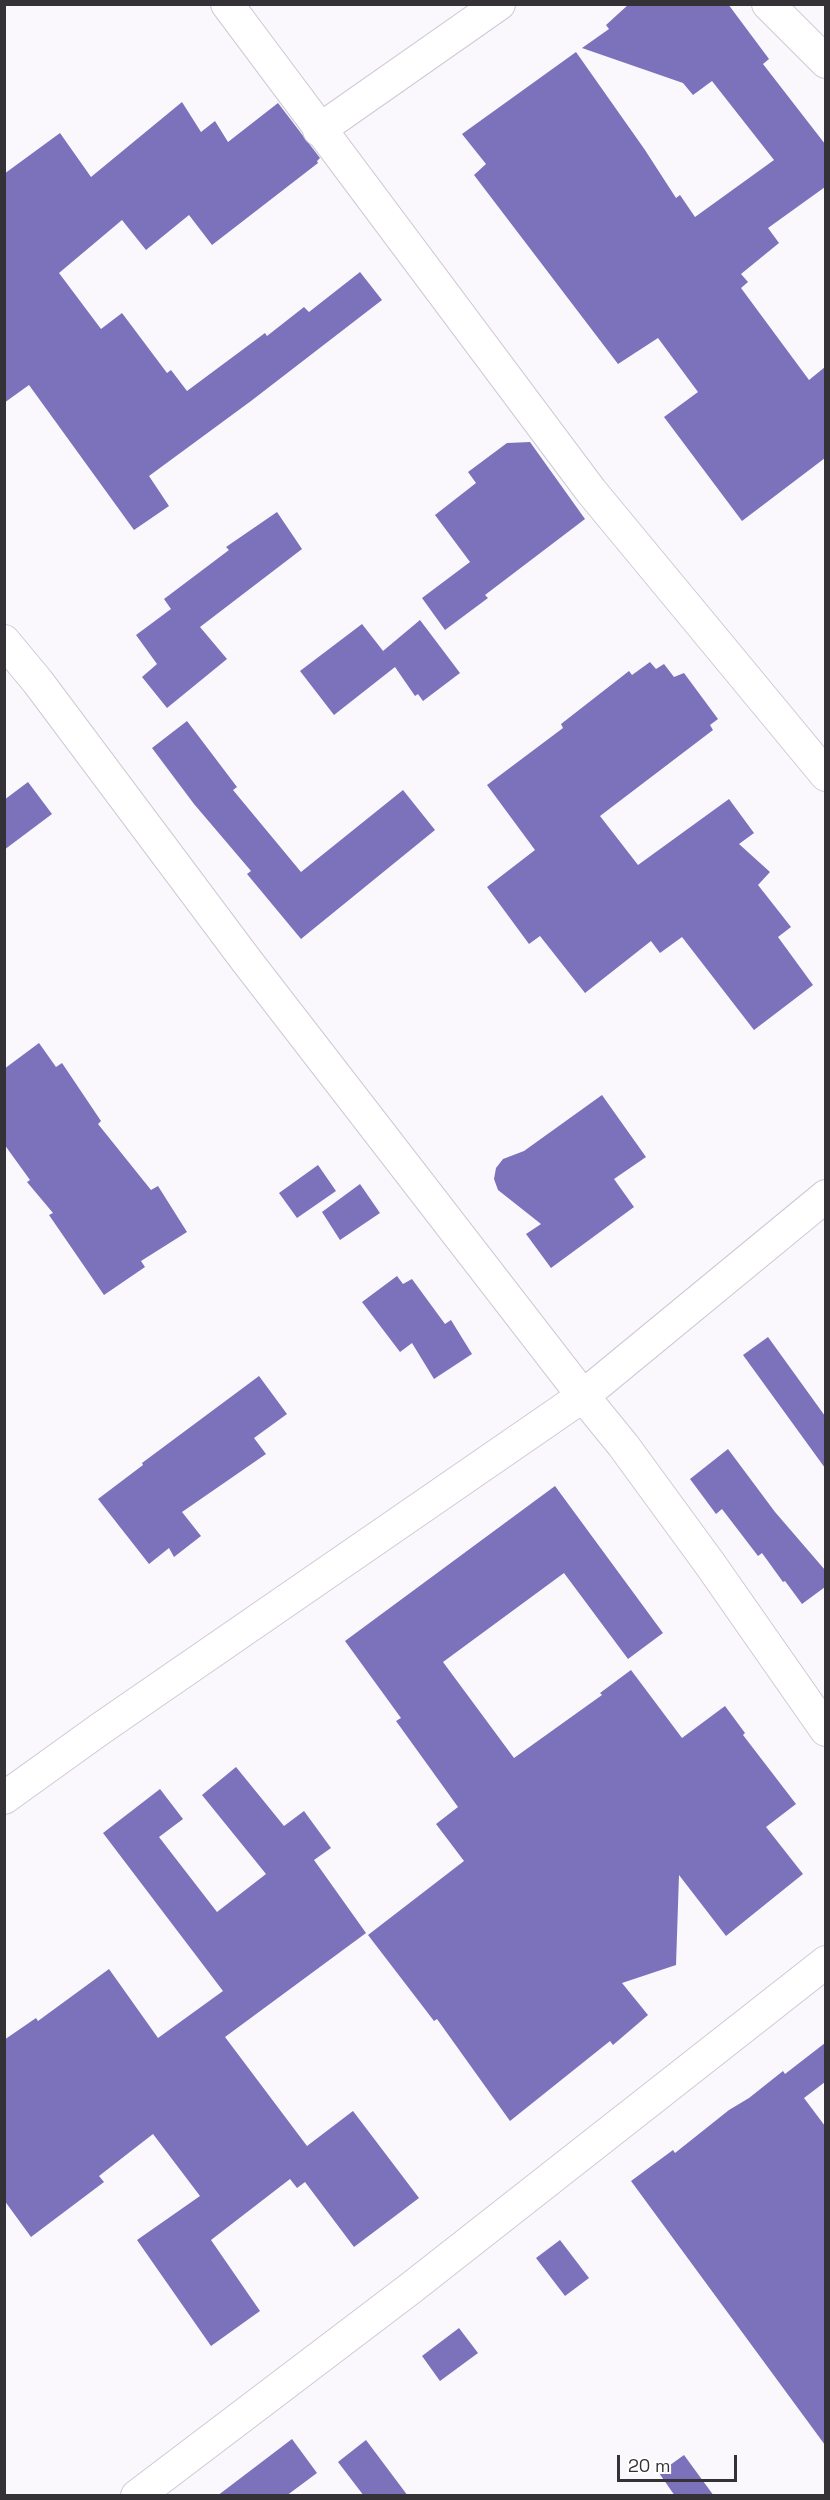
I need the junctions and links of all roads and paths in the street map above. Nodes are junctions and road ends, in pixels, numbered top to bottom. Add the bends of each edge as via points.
1 (226, 4) edge
2 (499, 4) edge
3 (768, 4) edge
4 (825, 62) edge
5 (319, 130) junction
6 (4, 641) edge
7 (825, 775) edge
8 (825, 1196) edge
9 (583, 1396) junction
10 (825, 1730) edge
11 (4, 1798) edge
12 (825, 1962) edge
13 (137, 2496) edge

1 - 5 street
2 - 5 street
3 - 4 street
5 - 7 street via 591,492
6 - 9 street
8 - 9 street
9 - 10 street via 703,1555
9 - 11 street
12 - 13 street via 411,2288

